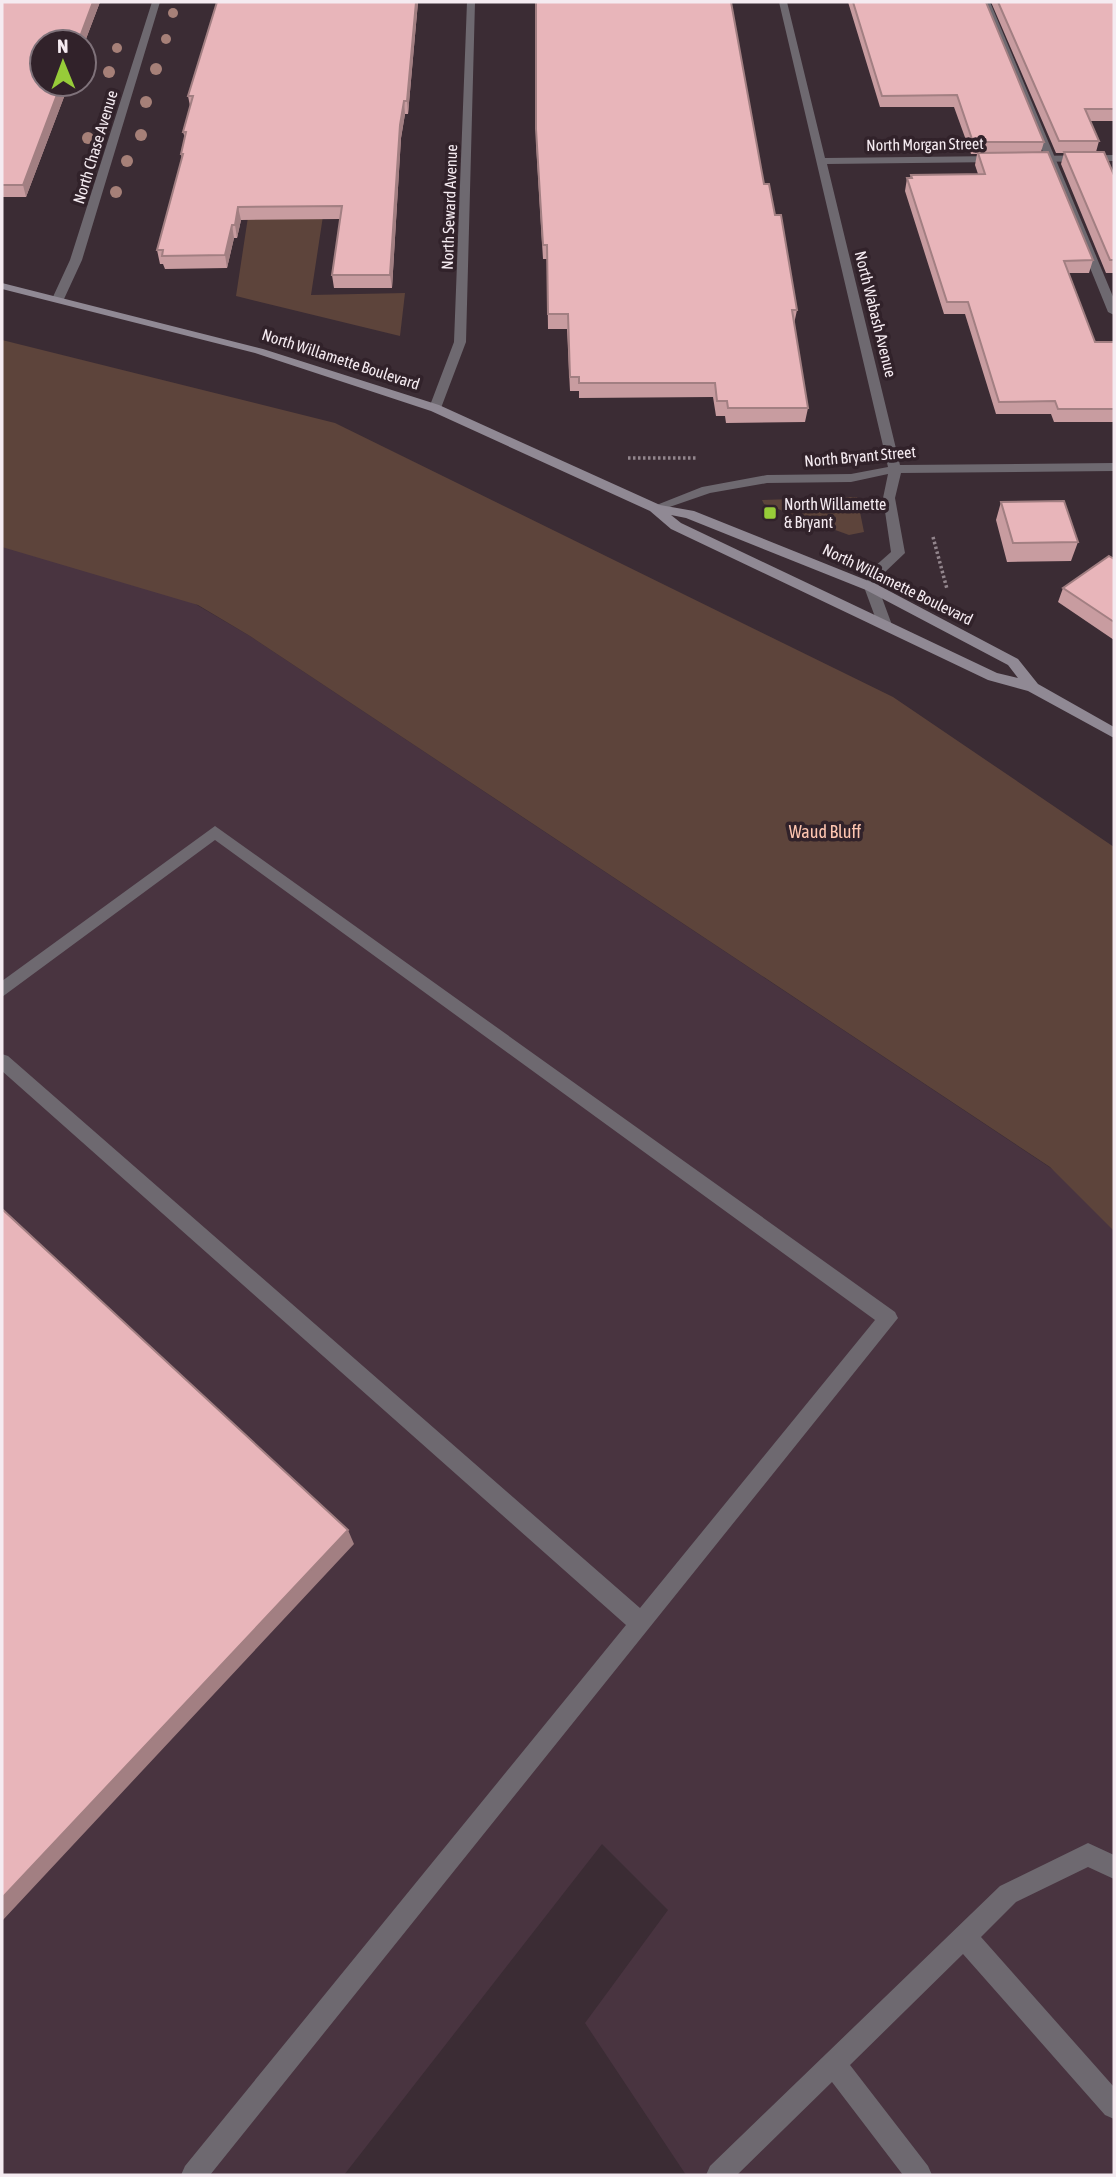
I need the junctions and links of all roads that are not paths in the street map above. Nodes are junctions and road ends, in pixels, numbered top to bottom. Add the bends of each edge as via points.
1 (156, 2) edge
2 (471, 2) edge
3 (783, 2) edge
4 (986, 2) edge
5 (1114, 158) edge
6 (1051, 159) junction
7 (821, 161) junction
8 (2, 286) edge
9 (58, 299) junction
10 (1114, 312) edge
11 (435, 408) junction
12 (1114, 467) edge
13 (895, 469) junction
14 (655, 508) junction
15 (871, 587) junction
16 (884, 625) junction
17 (1033, 687) junction
18 (1114, 733) edge
19 (2, 990) edge
20 (2, 1061) edge
21 (641, 1624) junction
22 (1114, 1867) edge
23 (964, 1937) junction
24 (834, 2064) junction
25 (1114, 2106) edge
26 (194, 2175) edge
27 (719, 2175) edge
28 (919, 2175) edge

1 - 9 street, North Chase Avenue via 76,260
2 - 11 street, North Seward Avenue via 460,342
3 - 7 street, North Wabash Avenue
4 - 6 street
5 - 6 street, North Morgan Street
6 - 7 street, North Morgan Street
6 - 10 street
7 - 13 street, North Wabash Avenue
8 - 9 main road, North Willamette Boulevard
9 - 11 main road, North Willamette Boulevard via 259,351
11 - 14 main road, North Willamette Boulevard
12 - 13 street, North Bryant Street
13 - 14 street, North Bryant Street via 851,478 733,484
13 - 15 street, North Wabash Avenue via 889,498 898,553 878,571
14 - 15 main road, North Willamette Boulevard via 689,514
14 - 16 main road, North Willamette Boulevard via 677,526
15 - 16 street
15 - 17 main road, North Willamette Boulevard via 1013,662
16 - 17 main road, North Willamette Boulevard via 993,677
17 - 18 main road, North Willamette Boulevard
19 - 21 street via 215,832 888,1318
20 - 21 street
21 - 26 street
22 - 23 street via 1088,1855 1008,1894
23 - 24 street
23 - 25 street
24 - 27 street
24 - 28 street

